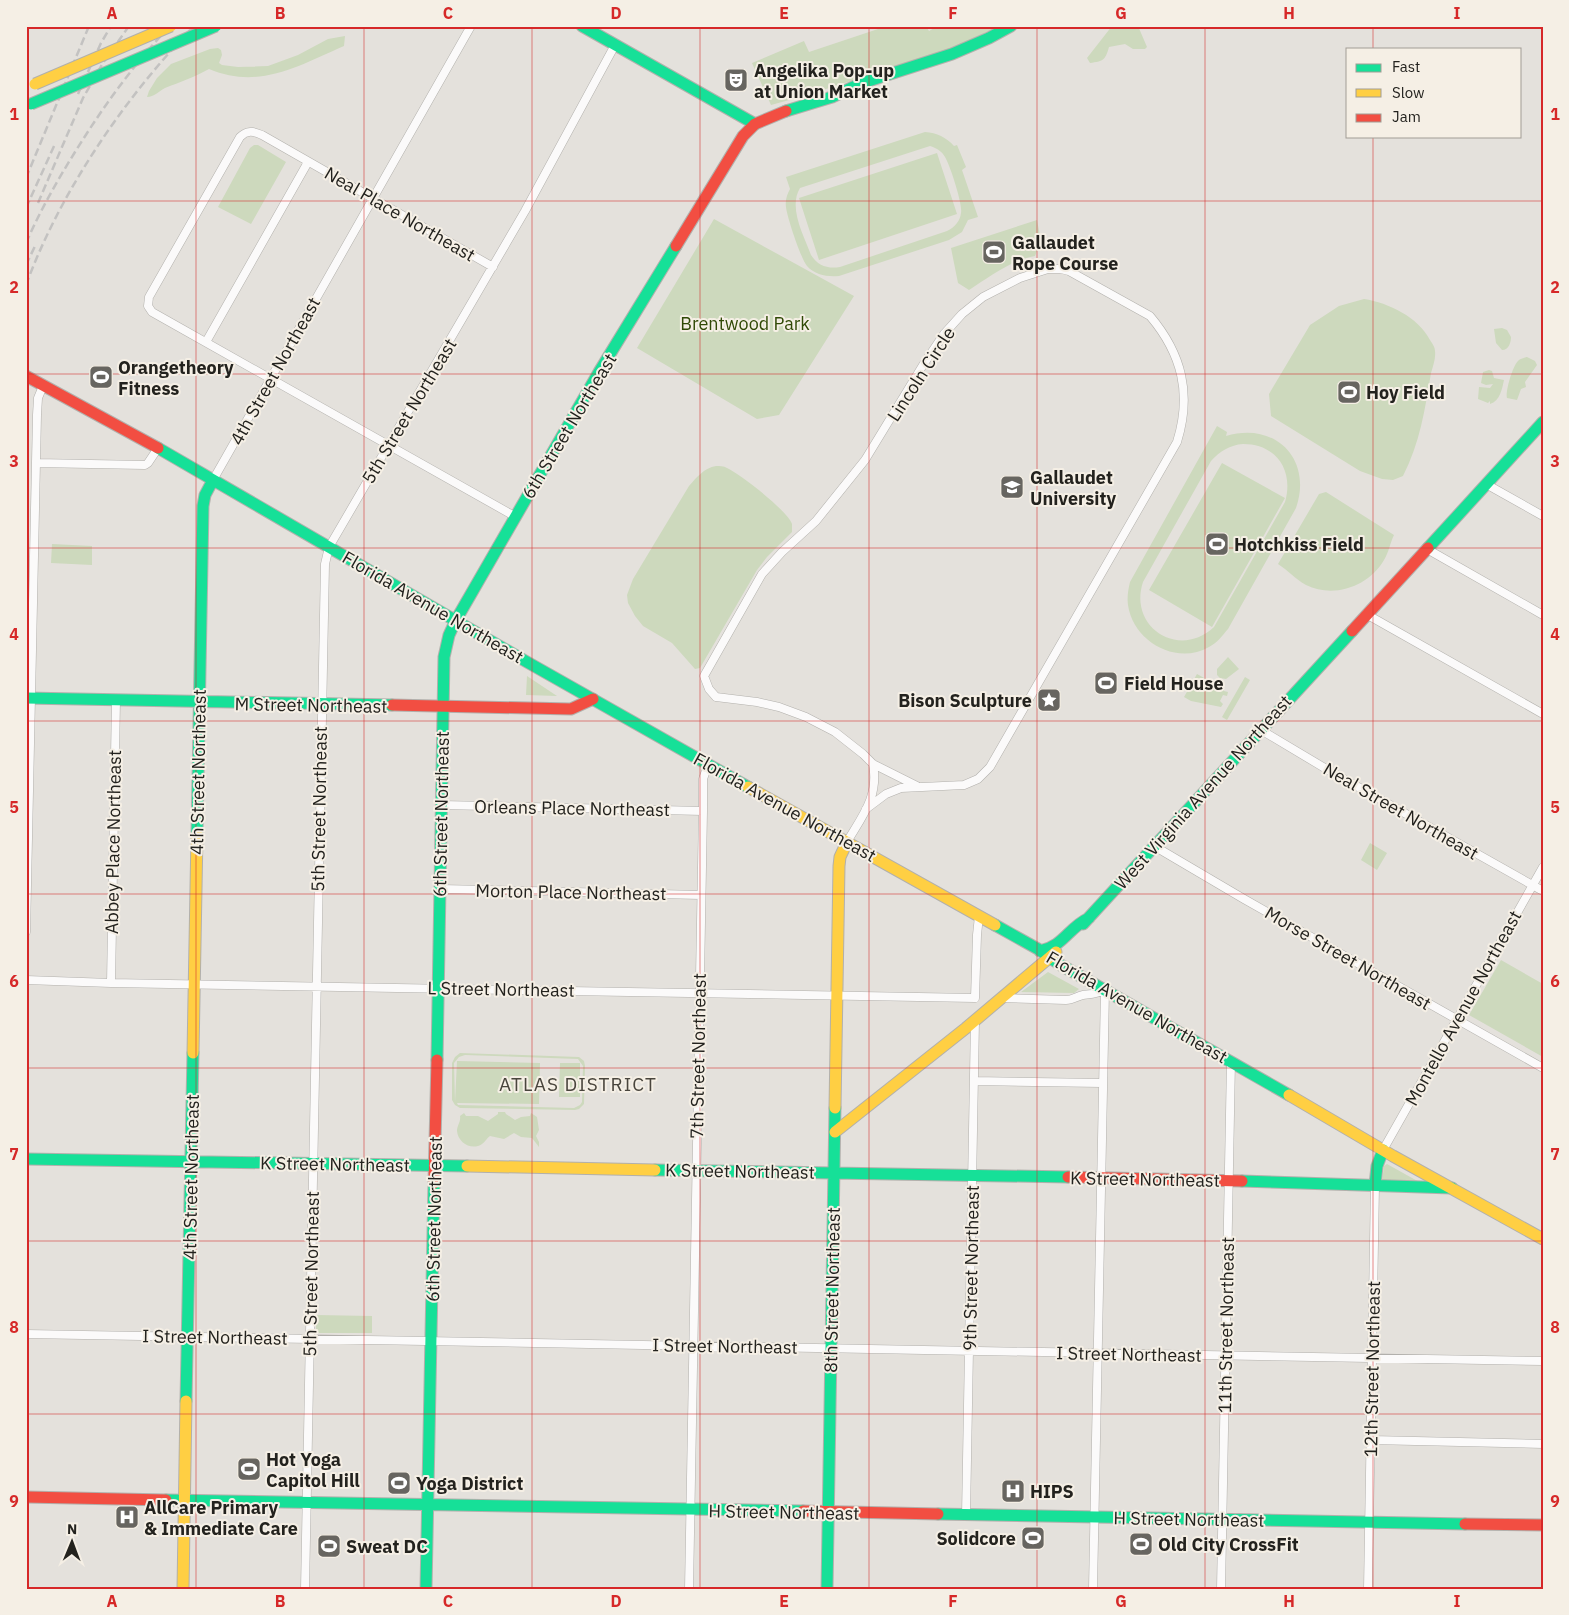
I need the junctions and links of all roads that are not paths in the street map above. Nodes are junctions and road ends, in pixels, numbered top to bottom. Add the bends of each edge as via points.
1 (171, 26) edge
2 (216, 26) edge
3 (472, 26) edge
4 (582, 26) edge
5 (1011, 26) edge
6 (615, 45) junction
7 (35, 84) dead end
8 (32, 104) dead end
9 (754, 124) junction
10 (308, 162) junction
11 (373, 198) junction
12 (493, 267) junction
13 (206, 342) junction
14 (26, 376) edge
15 (271, 379) junction
16 (43, 386) junction
17 (1543, 422) edge
18 (389, 445) junction
19 (158, 448) junction
20 (36, 463) junction
21 (213, 480) junction
22 (1486, 484) junction
23 (1543, 516) edge
24 (516, 517) junction
25 (329, 547) junction
26 (1426, 549) junction
27 (1366, 614) junction
28 (1543, 616) edge
29 (456, 620) junction
30 (28, 698) edge
31 (592, 699) junction
32 (116, 700) junction
33 (200, 703) junction
34 (321, 705) junction
35 (443, 707) junction
36 (1543, 714) edge
37 (1261, 730) junction
38 (873, 764) junction
39 (708, 765) junction
40 (917, 786) junction
41 (441, 806) junction
42 (866, 809) junction
43 (703, 811) junction
44 (847, 842) junction
45 (1154, 846) junction
46 (1543, 867) edge
47 (1532, 886) junction
48 (440, 889) junction
49 (1543, 892) edge
50 (701, 895) junction
51 (979, 916) junction
52 (26, 932) edge
53 (1045, 954) junction
54 (26, 980) edge
55 (110, 983) junction
56 (195, 984) junction
57 (316, 986) junction
58 (438, 988) junction
59 (1105, 990) junction
60 (699, 993) junction
61 (838, 996) junction
62 (1002, 998) junction
63 (1456, 1019) junction
64 (975, 1020) junction
65 (1231, 1061) junction
66 (1543, 1068) edge
67 (974, 1081) junction
68 (1102, 1083) junction
69 (835, 1132) junction
70 (1383, 1150) junction
71 (26, 1159) edge
72 (191, 1162) junction
73 (313, 1164) junction
74 (435, 1166) junction
75 (696, 1170) junction
76 (834, 1174) junction
77 (973, 1175) junction
78 (1100, 1178) junction
79 (1228, 1181) junction
80 (1375, 1185) junction
81 (1453, 1188) junction
82 (1543, 1239) edge
83 (26, 1334) edge
84 (188, 1336) junction
85 (310, 1339) junction
86 (432, 1341) junction
87 (693, 1345) junction
88 (831, 1348) junction
89 (970, 1350) junction
90 (1097, 1353) junction
91 (1225, 1356) junction
92 (1372, 1358) junction
93 (1543, 1361) edge
94 (1371, 1440) junction
95 (1543, 1444) edge
96 (26, 1497) edge
97 (185, 1500) junction
98 (307, 1503) junction
99 (428, 1505) junction
100 (690, 1510) junction
101 (828, 1512) junction
102 (966, 1515) junction
103 (1094, 1517) junction
104 (1222, 1520) junction
105 (1370, 1522) junction
106 (1543, 1525) edge
107 (183, 1589) edge
108 (306, 1589) edge
109 (426, 1589) edge
110 (689, 1589) edge
111 (827, 1589) edge
112 (1093, 1589) edge
113 (1221, 1589) edge
114 (1368, 1589) edge

1 - 7 main road, bridge
2 - 8 main road, bridge
3 - 11 street, 4th Street Northeast
4 - 6 main road
5 - 9 main road via 952,54
6 - 9 main road
6 - 12 street, 5th Street Northeast
9 - 24 main road, 6th Street Northeast via 743,136 599,372
10 - 11 street, Neal Place Northeast
10 - 13 street, Neal Place Northeast
10 - 13 street, Neal Place Northeast via 262,135 247,132 240,137 149,297 150,311
11 - 12 street, Neal Place Northeast
11 - 15 street, 4th Street Northeast
12 - 18 street, 5th Street Northeast
13 - 15 street
14 - 16 main road, Florida Avenue Northeast
15 - 18 street
15 - 21 street, 4th Street Northeast
16 - 19 main road, Florida Avenue Northeast
16 - 20 street via 38,398
17 - 22 main road, West Virginia Avenue Northeast
18 - 24 street
18 - 25 street, 5th Street Northeast
19 - 20 street via 145,465
19 - 21 main road, Florida Avenue Northeast
20 - 30 street
21 - 25 main road, Florida Avenue Northeast
21 - 33 main road, 4th Street Northeast via 203,506
22 - 23 street
22 - 26 main road, West Virginia Avenue Northeast
24 - 29 main road, 6th Street Northeast
25 - 29 main road, Florida Avenue Northeast
25 - 34 street, 5th Street Northeast via 325,564
26 - 27 main road, West Virginia Avenue Northeast
26 - 28 street
27 - 36 street
27 - 37 main road, West Virginia Avenue Northeast
29 - 31 main road, Florida Avenue Northeast
29 - 35 main road, 6th Street Northeast via 445,651
30 - 32 main road, M Street Northeast
30 - 52 street
31 - 35 main road, M Street Northeast via 571,709
31 - 39 main road, Florida Avenue Northeast
32 - 33 main road, M Street Northeast
32 - 55 street, Abbey Place Northeast
33 - 34 main road, M Street Northeast
33 - 56 main road, 4th Street Northeast
34 - 35 main road, M Street Northeast
34 - 57 street, 5th Street Northeast
35 - 41 main road, 6th Street Northeast
37 - 45 main road, West Virginia Avenue Northeast
37 - 47 street, Neal Street Northeast
38 - 40 street, Lincoln Circle
38 - 40 street, Lincoln Circle via 835,732 806,717 757,702 716,697 708,689 704,676 762,574 816,521 865,460 944,334 962,314 983,297 1020,278 1048,269 1072,272 1150,316 1159,327 1173,349 1181,373 1185,400 1182,426 1177,442 990,767 978,779 964,785
38 - 42 street, Lincoln Circle via 874,790
39 - 43 street, 7th Street Northeast via 703,779
39 - 44 main road, Florida Avenue Northeast
40 - 42 street, Lincoln Circle via 886,794
41 - 43 street, Orleans Place Northeast
41 - 48 main road, 6th Street Northeast
42 - 44 street, Lincoln Circle
43 - 50 street, 7th Street Northeast
44 - 51 main road, Florida Avenue Northeast
44 - 61 main road, 8th Street Northeast via 839,866
45 - 53 main road, West Virginia Avenue Northeast via 1060,949
45 - 63 street, Morse Street Northeast
46 - 47 street, Montello Avenue Northeast
47 - 49 street, Neal Street Northeast
47 - 63 street, Montello Avenue Northeast
48 - 50 street, Morton Place Northeast
48 - 58 main road, 6th Street Northeast
50 - 60 street, 7th Street Northeast
51 - 53 main road, Florida Avenue Northeast
51 - 61 street, L Street Northeast via 975,998
53 - 59 main road, Florida Avenue Northeast
53 - 62 main road, West Virginia Avenue Northeast
54 - 55 street, L Street Northeast
55 - 56 street, L Street Northeast
56 - 57 street, L Street Northeast
56 - 72 main road, 4th Street Northeast
57 - 58 street, L Street Northeast
57 - 73 street, 5th Street Northeast
58 - 60 street, L Street Northeast
58 - 74 main road, 6th Street Northeast
59 - 62 street via 1066,1000
59 - 65 main road, Florida Avenue Northeast
59 - 68 street
60 - 61 street, L Street Northeast
60 - 75 street, 7th Street Northeast
61 - 69 main road, 8th Street Northeast
62 - 64 main road, West Virginia Avenue Northeast
63 - 66 street, Morse Street Northeast
63 - 70 street, Montello Avenue Northeast
64 - 67 street, 9th Street Northeast
64 - 69 main road, West Virginia Avenue Northeast
65 - 70 main road, Florida Avenue Northeast
65 - 79 street, 11th Street Northeast
67 - 68 street
67 - 77 street, 9th Street Northeast
68 - 78 street
69 - 76 main road, 8th Street Northeast
70 - 80 main road, 12th Street Northeast
70 - 81 main road, Florida Avenue Northeast
71 - 72 main road, K Street Northeast
72 - 73 main road, K Street Northeast
72 - 84 main road, 4th Street Northeast
73 - 74 main road, K Street Northeast
73 - 85 street, 5th Street Northeast
74 - 75 main road, K Street Northeast
74 - 86 main road, 6th Street Northeast
75 - 76 main road, K Street Northeast
75 - 87 street, 7th Street Northeast
76 - 77 main road, K Street Northeast
76 - 88 main road, 8th Street Northeast
77 - 78 main road, K Street Northeast
77 - 89 street, 9th Street Northeast
78 - 79 main road, K Street Northeast
78 - 90 street
79 - 80 main road, K Street Northeast
79 - 91 street, 11th Street Northeast
80 - 81 main road, K Street Northeast
80 - 92 street, 12th Street Northeast
81 - 82 main road, Florida Avenue Northeast
83 - 84 street, I Street Northeast
84 - 85 street, I Street Northeast
84 - 97 main road, 4th Street Northeast
85 - 86 street, I Street Northeast
85 - 98 street, 5th Street Northeast
86 - 87 street, I Street Northeast
86 - 99 main road, 6th Street Northeast
87 - 88 street, I Street Northeast
87 - 100 street, 7th Street Northeast
88 - 89 street, I Street Northeast
88 - 101 main road, 8th Street Northeast
89 - 90 street, I Street Northeast
89 - 102 street, 9th Street Northeast
90 - 91 street, I Street Northeast
90 - 103 street
91 - 92 street, I Street Northeast
91 - 104 street, 11th Street Northeast
92 - 93 street, I Street Northeast
92 - 94 street, 12th Street Northeast
94 - 95 street
94 - 105 street, 12th Street Northeast
96 - 97 main road, H Street Northeast
97 - 98 main road, H Street Northeast
97 - 107 main road, 4th Street Northeast
98 - 99 main road, H Street Northeast
98 - 108 street, 5th Street Northeast
99 - 100 main road, H Street Northeast
99 - 109 main road, 6th Street Northeast
100 - 101 main road, H Street Northeast
100 - 110 street, 7th Street Northeast
101 - 102 main road, H Street Northeast
101 - 111 main road, 8th Street Northeast
102 - 103 main road, H Street Northeast
103 - 104 main road, H Street Northeast
103 - 112 street
104 - 105 main road, H Street Northeast
104 - 113 street, 11th Street Northeast
105 - 106 main road, H Street Northeast
105 - 114 street, 12th Street Northeast

